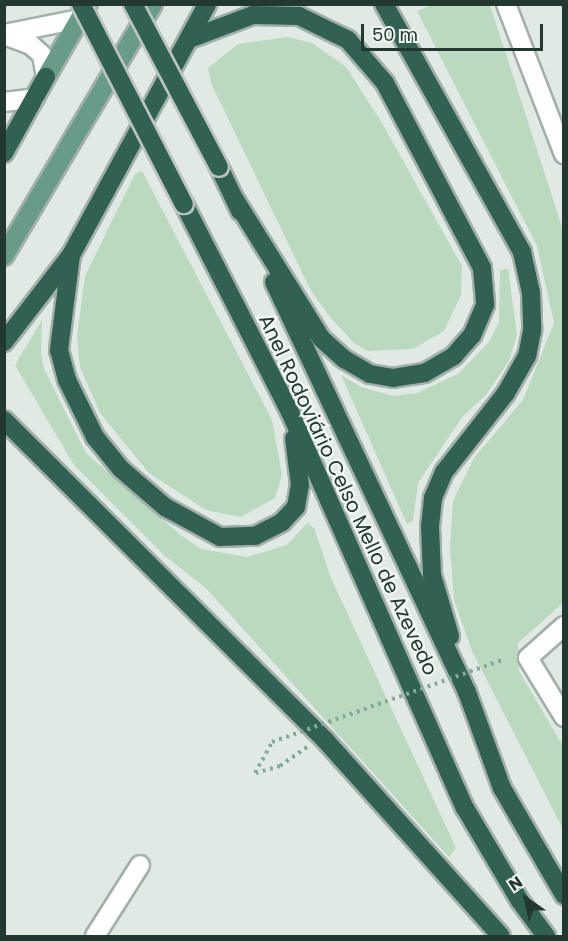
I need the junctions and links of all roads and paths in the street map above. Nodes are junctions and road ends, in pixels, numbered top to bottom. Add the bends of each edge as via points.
1 (133, 4) edge
2 (153, 4) edge
3 (207, 4) edge
4 (384, 4) edge
5 (506, 4) edge
6 (83, 9) edge
7 (4, 34) edge
8 (189, 39) junction
9 (45, 77) junction
10 (34, 98) junction
11 (4, 102) edge
12 (4, 153) edge
13 (564, 154) edge
14 (235, 200) junction
15 (71, 255) junction
16 (4, 256) edge
17 (4, 342) edge
18 (290, 412) junction
19 (4, 420) edge
20 (564, 626) edge
21 (505, 659) dead end
22 (467, 692) junction
23 (564, 717) edge
24 (308, 747) dead end
25 (140, 865) dead end
26 (564, 895) edge
27 (95, 936) edge
28 (501, 936) edge
29 (546, 936) edge

1 - 14 highway, Anel Rodoviário Celso Mello de Azevedo, bridge
2 - 16 main road
3 - 8 highway
4 - 22 highway via 522,252 531,293 532,331 527,356 506,393 444,472 433,498 432,575
5 - 13 street
6 - 7 street
6 - 9 main road
6 - 18 highway, Anel Rodoviário Celso Mello de Azevedo, bridge
7 - 9 street via 31,45 42,55
8 - 14 highway via 253,15 299,16 348,40 385,83 482,268 485,305 472,335 454,356 424,373 393,378 370,374 344,359 321,338
8 - 15 highway
9 - 10 highway
10 - 11 street
10 - 12 highway
14 - 22 highway, Anel Rodoviário Celso Mello de Azevedo
15 - 17 highway
15 - 18 highway via 59,350 67,380 96,437 121,469 165,507 220,537 255,536 282,522 296,507 300,485
18 - 29 highway, Anel Rodoviário Celso Mello de Azevedo via 465,808 520,901
19 - 28 highway via 325,740
20 - 23 street via 528,658
21 - 24 path, bridge via 272,742 255,773 280,766
22 - 26 highway, Anel Rodoviário Celso Mello de Azevedo via 502,788
25 - 27 street

